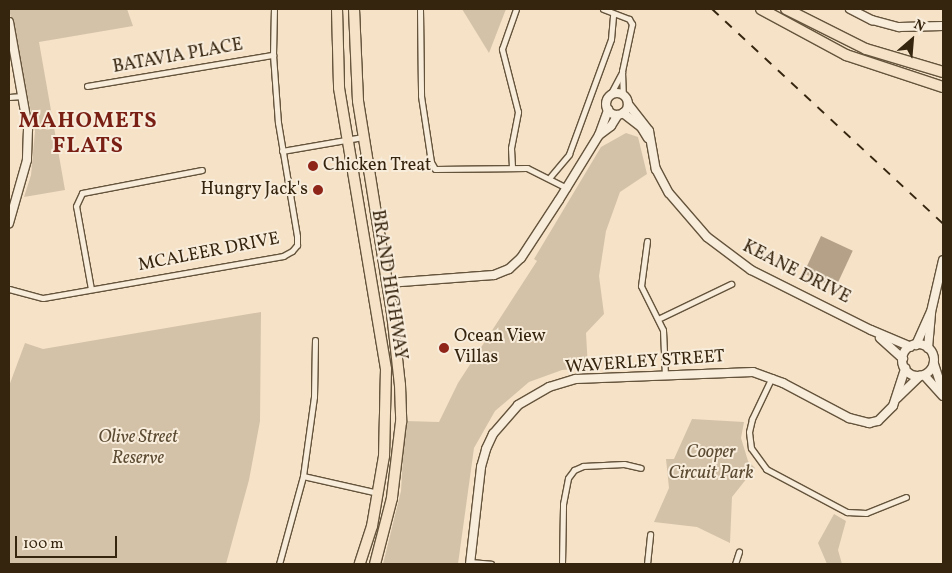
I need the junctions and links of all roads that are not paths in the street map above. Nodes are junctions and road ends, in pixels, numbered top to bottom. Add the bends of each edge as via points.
1 (274, 9) edge
2 (337, 9) edge
3 (354, 9) edge
4 (420, 9) edge
5 (516, 9) edge
6 (603, 9) edge
7 (761, 9) edge
8 (786, 9) edge
9 (850, 9) edge
10 (613, 14) junction
11 (9, 22) edge
12 (943, 26) edge
13 (272, 55) junction
14 (622, 71) junction
15 (943, 72) edge
16 (88, 86) dead end
17 (943, 87) edge
18 (610, 95) junction
19 (623, 95) junction
20 (22, 96) junction
21 (9, 97) edge
22 (628, 104) junction
23 (608, 110) junction
24 (620, 114) junction
25 (599, 135) junction
26 (363, 137) junction
27 (648, 138) junction
28 (346, 139) junction
29 (282, 151) junction
30 (512, 167) junction
31 (202, 170) dead end
32 (550, 178) junction
33 (567, 188) junction
34 (9, 223) edge
35 (647, 241) dead end
36 (943, 263) edge
37 (388, 284) junction
38 (731, 284) dead end
39 (373, 285) junction
40 (9, 289) edge
41 (91, 290) junction
42 (931, 312) junction
43 (660, 318) junction
44 (871, 330) junction
45 (315, 340) dead end
46 (913, 346) junction
47 (928, 348) junction
48 (902, 359) junction
49 (934, 364) junction
50 (905, 368) junction
51 (665, 375) junction
52 (922, 376) junction
53 (772, 378) junction
54 (943, 394) edge
55 (897, 398) junction
56 (641, 468) dead end
57 (303, 476) junction
58 (379, 493) junction
59 (906, 498) dead end
60 (650, 534) dead end
61 (739, 552) dead end
62 (470, 563) edge
63 (279, 564) edge
64 (360, 564) edge
65 (375, 564) edge
66 (491, 564) edge
67 (562, 564) edge
68 (647, 564) edge
69 (735, 564) edge

1 - 13 street, MCALEER DRIVE
2 - 28 highway, BRAND HIGHWAY via 339,88
3 - 26 highway, BRAND HIGHWAY via 355,61
4 - 30 street via 421,96 431,162 435,169
5 - 30 street via 502,50 518,112
6 - 10 street
7 - 17 highway via 846,54
8 - 15 highway via 866,49
9 - 12 street via 872,20 899,27
10 - 14 street via 629,19 632,29
10 - 32 street via 612,39 569,154
11 - 20 street
13 - 16 street, BATAVIA PLACE
13 - 29 street, MCALEER DRIVE
14 - 18 street
14 - 19 street
18 - 19 street
18 - 23 street via 606,102
19 - 22 street
20 - 21 street
20 - 34 street via 28,129 27,160
22 - 24 street
22 - 27 street, KEANE DRIVE via 644,121
23 - 24 street
23 - 25 street
24 - 25 street
24 - 27 street, KEANE DRIVE via 641,126
25 - 33 street
26 - 28 street
26 - 37 highway, BRAND HIGHWAY
27 - 44 street, KEANE DRIVE via 656,169 669,193 707,237 752,270
28 - 29 street
28 - 39 highway, BRAND HIGHWAY
29 - 41 street, MCALEER DRIVE via 297,236 297,245 292,251 283,256
30 - 32 street via 528,168
31 - 41 street via 82,193 76,206
32 - 33 street
33 - 37 street via 534,240 509,269 494,275
35 - 43 street via 641,286
36 - 42 street
37 - 39 street
37 - 65 highway, BRAND HIGHWAY via 397,348 401,422 392,498
38 - 43 street
39 - 58 highway, BRAND HIGHWAY via 386,369 387,420
40 - 41 street, MCALEER DRIVE via 43,298
42 - 46 street
42 - 47 street
43 - 51 street
44 - 46 street, KEANE DRIVE
44 - 48 street, KEANE DRIVE
45 - 57 street via 314,397
46 - 47 street
46 - 48 street
47 - 49 street
48 - 50 street
49 - 52 street
49 - 54 street
50 - 52 street
50 - 55 street, WAVERLEY STREET
51 - 53 street, WAVERLEY STREET via 736,371
51 - 62 street, WAVERLEY STREET via 576,379 549,386 518,405 494,434 484,458
52 - 54 street
52 - 55 street, WAVERLEY STREET
53 - 55 street, WAVERLEY STREET via 860,422 878,421
53 - 59 street via 749,432 751,448 766,469 847,512 866,513
56 - 67 street via 624,464 583,466 574,470 568,478 563,504
57 - 58 street
57 - 63 street
58 - 64 highway, BRAND HIGHWAY
60 - 68 street
61 - 69 street
62 - 66 street

